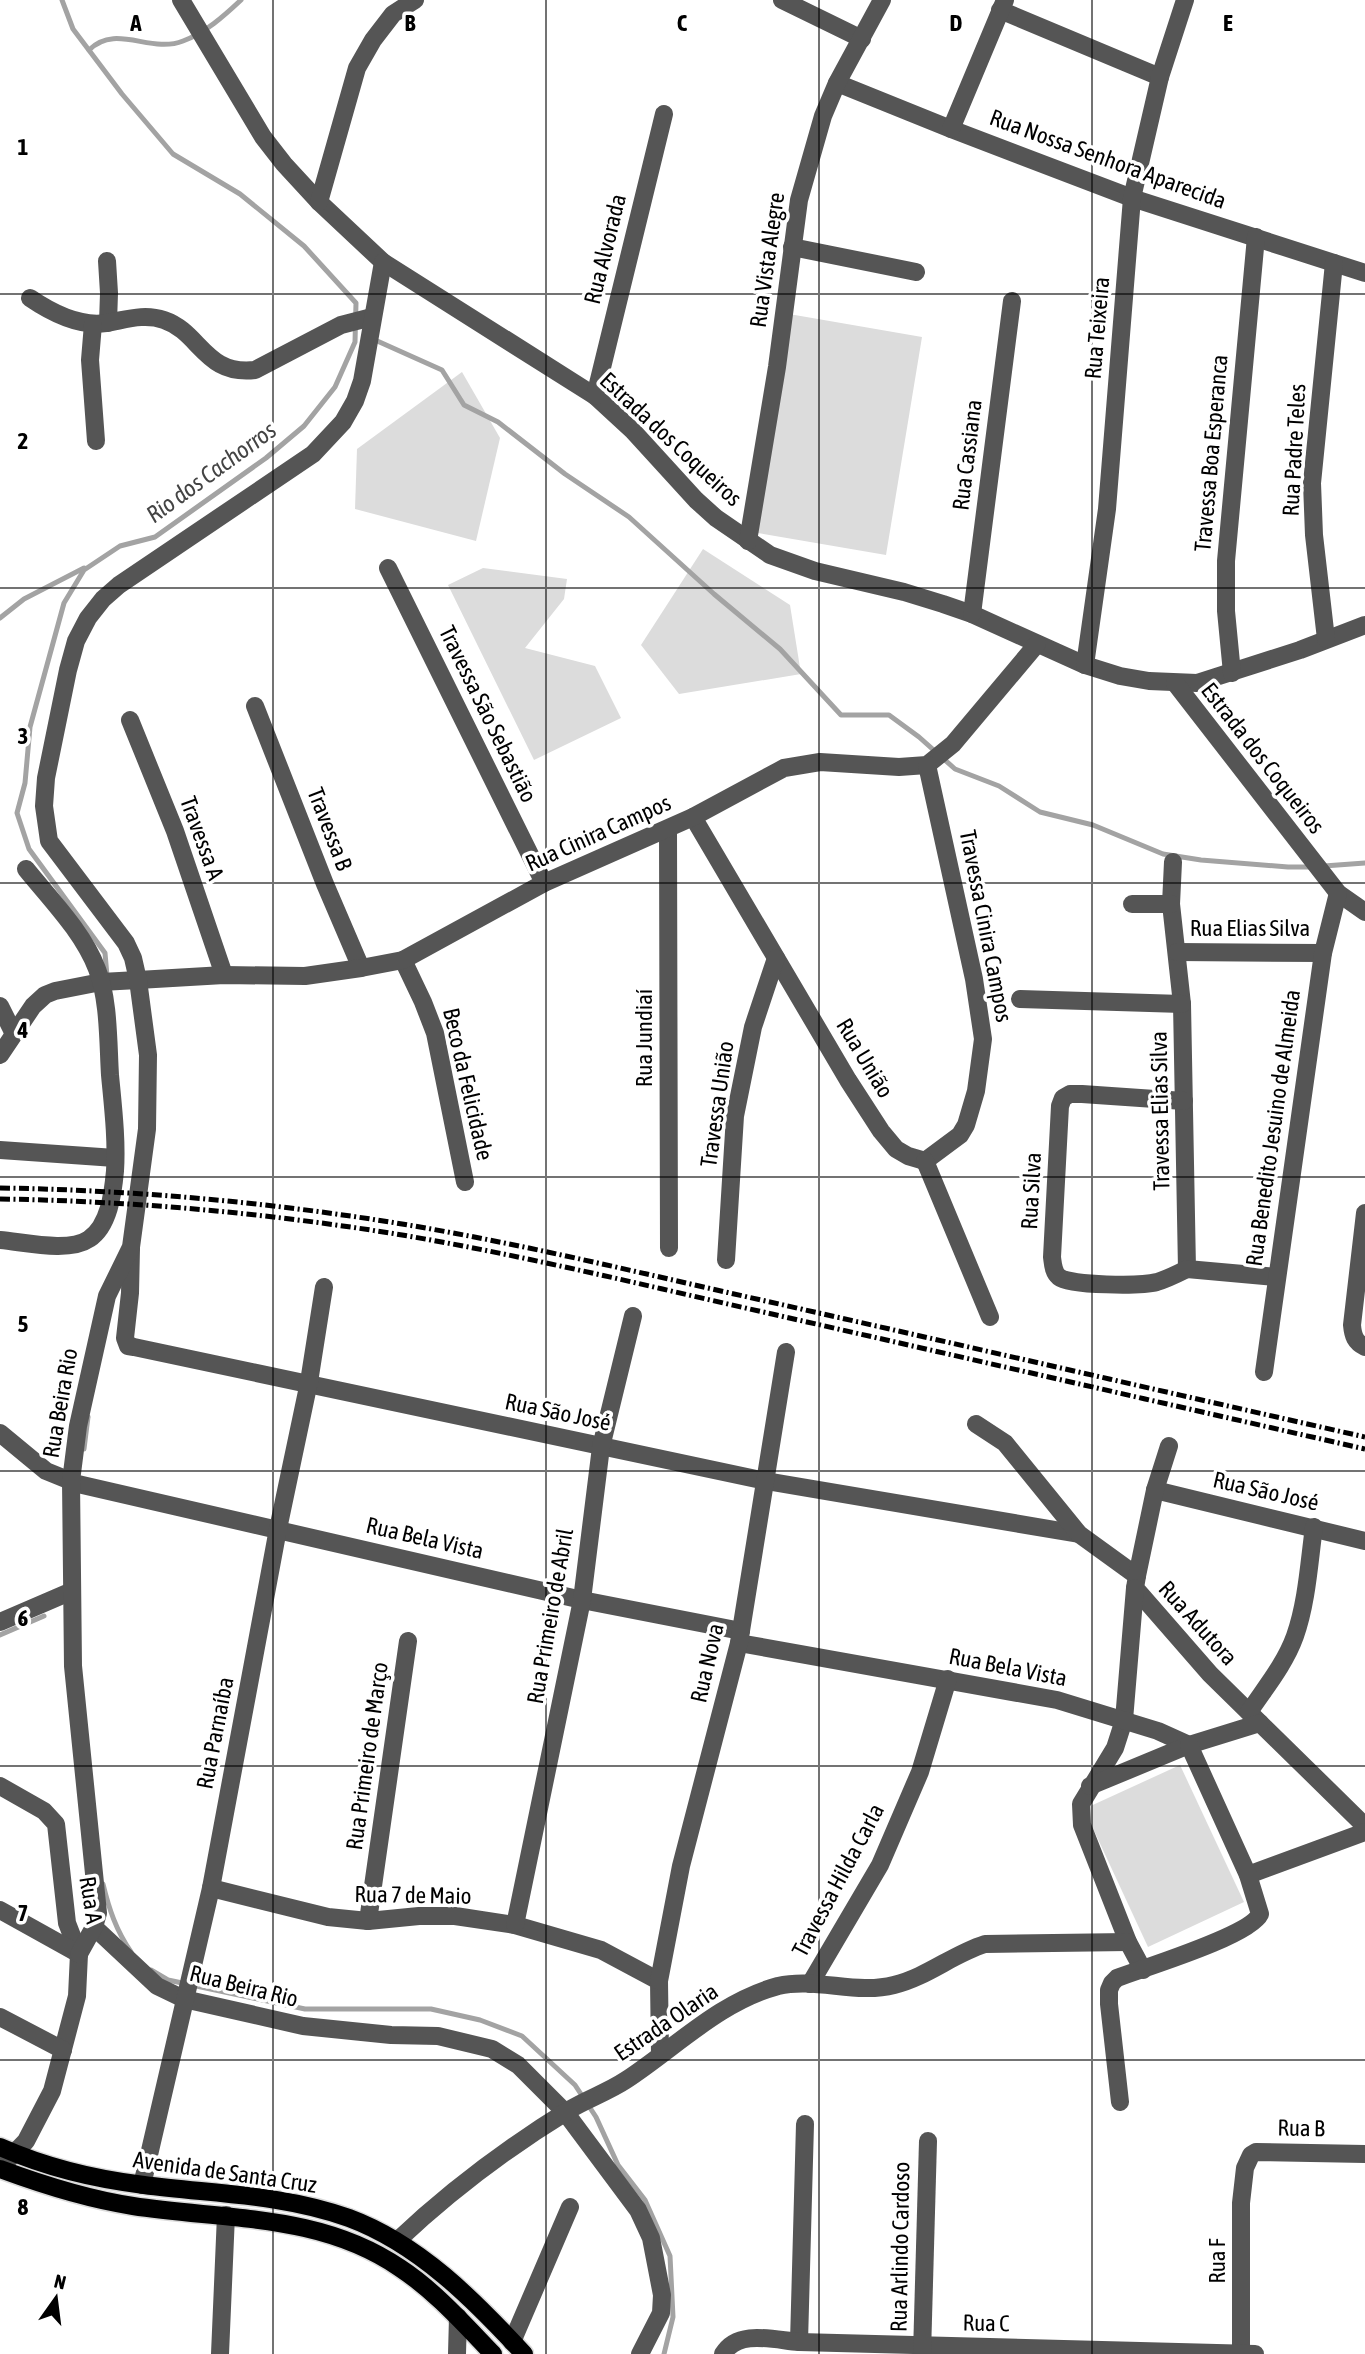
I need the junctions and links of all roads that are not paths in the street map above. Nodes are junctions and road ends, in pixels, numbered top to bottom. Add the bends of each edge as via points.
1 (181, 0) edge
2 (415, 0) edge
3 (782, 0) edge
4 (882, 0) edge
5 (1185, 0) edge
6 (1002, 5) edge
7 (862, 39) junction
8 (1160, 77) junction
9 (837, 83) junction
10 (664, 114) dead end
11 (951, 130) junction
12 (1132, 198) junction
13 (319, 202) junction
14 (1256, 237) junction
15 (792, 247) junction
16 (107, 261) dead end
17 (383, 262) junction
18 (1334, 263) junction
19 (916, 272) dead end
20 (1365, 273) edge
21 (30, 298) dead end
22 (1012, 301) dead end
23 (100, 324) junction
24 (369, 326) junction
25 (595, 396) junction
26 (96, 441) dead end
27 (748, 541) junction
28 (388, 568) dead end
29 (972, 614) junction
30 (1365, 625) edge
31 (1326, 639) junction
32 (1037, 644) junction
33 (1085, 665) junction
34 (1232, 673) junction
35 (1175, 683) junction
36 (255, 706) dead end
37 (130, 720) dead end
38 (931, 763) junction
39 (693, 817) junction
40 (668, 829) junction
41 (1173, 862) dead end
42 (26, 869) dead end
43 (544, 883) junction
44 (1338, 893) junction
45 (1132, 904) dead end
46 (1171, 904) junction
47 (1365, 912) edge
48 (1177, 953) junction
49 (1323, 953) junction
50 (776, 958) junction
51 (403, 960) junction
52 (361, 968) junction
53 (225, 975) junction
54 (134, 980) junction
55 (104, 982) junction
56 (1020, 999) dead end
57 (1182, 1004) junction
58 (0, 1006) edge
59 (15, 1034) junction
60 (0, 1055) edge
61 (1185, 1101) junction
62 (0, 1150) edge
63 (115, 1158) junction
64 (925, 1161) junction
65 (465, 1182) dead end
66 (1365, 1213) edge
67 (0, 1240) edge
68 (131, 1247) junction
69 (669, 1248) dead end
70 (726, 1260) dead end
71 (1187, 1269) junction
72 (1276, 1277) junction
73 (324, 1287) dead end
74 (633, 1316) dead end
75 (990, 1317) dead end
76 (1365, 1348) edge
77 (786, 1352) dead end
78 (1264, 1372) dead end
79 (309, 1382) junction
80 (976, 1424) dead end
81 (0, 1433) edge
82 (1169, 1446) dead end
83 (601, 1447) junction
84 (766, 1481) junction
85 (74, 1483) junction
86 (1155, 1490) junction
87 (1314, 1527) junction
88 (278, 1530) junction
89 (1079, 1534) junction
90 (1365, 1541) edge
91 (1136, 1582) junction
92 (72, 1591) junction
93 (582, 1600) junction
94 (0, 1622) edge
95 (740, 1637) junction
96 (408, 1641) dead end
97 (948, 1679) junction
98 (1254, 1717) junction
99 (1124, 1720) junction
100 (1189, 1745) junction
101 (0, 1786) edge
102 (1090, 1786) junction
103 (1365, 1826) edge
104 (1365, 1832) edge
105 (1248, 1875) junction
106 (211, 1888) junction
107 (0, 1910) edge
108 (368, 1921) junction
109 (515, 1925) junction
110 (94, 1927) junction
111 (1128, 1942) junction
112 (79, 1954) junction
113 (1143, 1970) junction
114 (659, 1981) junction
115 (810, 1984) junction
116 (187, 1988) junction
117 (0, 2017) edge
118 (63, 2050) junction
119 (660, 2054) junction
120 (1120, 2102) dead end
121 (569, 2110) junction
122 (805, 2124) dead end
123 (928, 2141) dead end
124 (7, 2150) edge
125 (1365, 2154) edge
126 (1244, 2168) joint
127 (0, 2169) edge
128 (142, 2185) junction
129 (570, 2207) dead end
130 (226, 2215) junction
131 (397, 2241) junction
132 (458, 2317) junction
133 (799, 2342) junction
134 (518, 2348) edge
135 (922, 2350) edge
136 (1241, 2353) edge
137 (220, 2354) edge
138 (457, 2354) edge
139 (493, 2354) edge
140 (640, 2354) edge
141 (723, 2354) edge
142 (1255, 2354) edge

1 - 13 street, Estrada dos Coqueiros via 263,137
2 - 13 street via 393,14 357,68
3 - 7 street
4 - 7 street, Rua Vista Alegre
5 - 8 street, Rua Teixeira
6 - 8 street
6 - 11 street
7 - 9 street, Rua Vista Alegre
8 - 12 street, Rua Teixeira
9 - 11 street, Rua Nossa Senhora Aparecida
9 - 15 street, Rua Vista Alegre via 813,147
10 - 25 street, Rua Alvorada
11 - 12 street, Rua Nossa Senhora Aparecida
12 - 14 street, Rua Nossa Senhora Aparecida
12 - 33 street, Rua Teixeira via 1107,509
13 - 17 street, Estrada dos Coqueiros
14 - 18 street, Rua Nossa Senhora Aparecida
14 - 34 street, Travessa Boa Esperanca via 1226,561
15 - 19 street
15 - 27 street, Rua Vista Alegre
16 - 23 street via 109,293
17 - 24 street, Rua Beira Rio
17 - 25 street, Estrada dos Coqueiros
18 - 20 street, Rua Nossa Senhora Aparecida
18 - 31 street, Rua Padre Teles via 1312,483
21 - 23 street via 48,310
22 - 29 street, Rua Cassiana
23 - 24 street via 141,317 164,320 217,363 243,372 341,325
23 - 26 street via 90,360
24 - 54 street, Rua Beira Rio via 362,382 343,422 313,454 119,584 96,608 76,641 46,778 46,828 63,863 125,943 133,958
25 - 27 street, Estrada dos Coqueiros via 716,519
27 - 29 street, Estrada dos Coqueiros via 792,564
28 - 43 street, Travessa São Sebastião
29 - 32 street, Estrada dos Coqueiros
30 - 31 street
31 - 34 street
32 - 33 street, Estrada dos Coqueiros
32 - 38 street via 953,744
33 - 35 street, Estrada dos Coqueiros via 1120,676
34 - 35 street via 1197,683
35 - 44 street, Estrada dos Coqueiros
36 - 52 street, Travessa B
37 - 53 street, Travessa A
38 - 39 street, Rua Cinira Campos via 899,767 800,764 768,775
38 - 64 street, Travessa Cinira Campos via 983,1039 966,1125 960,1135
39 - 40 street, Rua Cinira Campos
39 - 50 street, Rua União
40 - 43 street, Rua Cinira Campos
40 - 69 street, Rua Jundiaí
41 - 46 street, Travessa Elias Silva
42 - 55 street via 79,937
43 - 51 street, Rua Cinira Campos
44 - 47 street, Estrada dos Coqueiros
44 - 49 street, Rua Benedito Jesuino de Almeida
45 - 46 street
46 - 48 street, Travessa Elias Silva
48 - 49 street, Rua Elias Silva
48 - 57 street, Travessa Elias Silva
49 - 72 street, Rua Benedito Jesuino de Almeida
50 - 64 street, Rua União via 881,1131 896,1149
50 - 70 street, Travessa União via 753,1027 737,1105
51 - 52 street, Rua Cinira Campos
51 - 65 street, Beco da Felicidade via 435,1033
52 - 53 street, Rua Cinira Campos via 305,975
53 - 54 street, Rua Cinira Campos
54 - 55 street, Rua Cinira Campos
54 - 68 street, Rua Beira Rio via 148,1055 149,1099
55 - 59 street, Rua Cinira Campos via 45,995
55 - 63 street
56 - 57 street
57 - 61 street, Travessa Elias Silva
58 - 59 street
59 - 60 street, Rua Cinira Campos
61 - 71 street, Travessa Elias Silva
61 - 71 street, Rua Silva via 1082,1094 1063,1098 1052,1257 1054,1271 1070,1282 1156,1283
62 - 63 street
63 - 67 street via 111,1200 91,1239 67,1246
64 - 75 street
66 - 76 street via 1352,1325 1353,1336
68 - 79 street, Rua São José via 128,1346
68 - 85 street, Rua Beira Rio via 107,1296 78,1426
71 - 72 street
72 - 78 street, Rua Benedito Jesuino de Almeida
73 - 79 street, Rua Parnaíba
74 - 83 street, Rua Primeiro de Abril
77 - 84 street, Rua Nova
79 - 83 street, Rua São José
79 - 88 street, Rua Parnaíba
80 - 89 street, Rua Adutora via 1005,1444
81 - 85 street via 46,1471
82 - 86 street
83 - 84 street, Rua São José
83 - 93 street, Rua Primeiro de Abril
84 - 89 street, Rua São José
84 - 95 street, Rua Nova
85 - 88 street, Rua Bela Vista
85 - 92 street, Rua Beira Rio
86 - 87 street, Rua São José
86 - 91 street
87 - 90 street, Rua São José
87 - 98 street via 1294,1638
88 - 93 street, Rua Bela Vista
88 - 106 street, Rua Parnaíba
89 - 91 street, Rua Adutora
91 - 98 street, Rua Adutora via 1210,1674
91 - 99 street
92 - 94 street
92 - 110 street, Rua Beira Rio via 73,1666 98,1913
93 - 95 street, Rua Bela Vista
93 - 109 street, Rua Primeiro de Abril
95 - 97 street, Rua Bela Vista
95 - 114 street, Rua Nova via 681,1866
96 - 108 street, Rua Primeiro de Março
97 - 99 street, Rua Bela Vista via 1057,1700
97 - 115 street, Travessa Hilda Carla via 920,1772 885,1853
98 - 100 street
98 - 103 street, Rua Adutora
99 - 100 street, Rua Bela Vista
99 - 102 street via 1115,1748
100 - 102 street
100 - 105 street
101 - 112 street, Rua A via 44,1811 56,1824 67,1923
102 - 111 street via 1081,1804 1082,1825
104 - 105 street
105 - 113 street via 1260,1910 1253,1924
106 - 108 street, Rua 7 de Maio via 307,1912
106 - 116 street, Rua Parnaíba
107 - 112 street
108 - 109 street, Rua 7 de Maio via 455,1916
109 - 114 street, Rua 7 de Maio via 601,1950
110 - 112 street
110 - 116 street, Rua Beira Rio via 157,1986
111 - 113 street
111 - 115 street, Estrada Olaria via 985,1944 894,1985 868,1989
112 - 118 street, Rua A via 76,1996
113 - 120 street via 1117,1978 1109,1990
114 - 119 street
115 - 119 street, Estrada Olaria via 780,1986 752,1996
116 - 121 street, Rua Beira Rio via 303,2026 438,2036 492,2049 518,2065
116 - 128 street, Rua Parnaíba
117 - 118 street
118 - 124 street, Rua A via 48,2100 26,2141
119 - 121 street, Estrada Olaria via 625,2081
121 - 131 street, Estrada Olaria via 488,2163
121 - 140 street, Rua Beira Rio via 638,2210 650,2238 662,2295 661,2313
122 - 133 street
123 - 135 street, Rua Arlindo Cardoso
124 - 127 street, Rua A
124 - 128 main road, Avenida de Santa Cruz via 84,2175
125 - 126 street, Rua B via 1256,2152
126 - 136 street, Rua F
127 - 130 main road, Avenida de Santa Cruz via 108,2201
128 - 131 main road, Avenida de Santa Cruz via 320,2209
129 - 134 street
130 - 132 main road, Avenida de Santa Cruz via 301,2227 367,2249 399,2267
130 - 137 street
131 - 134 main road, Avenida de Santa Cruz via 466,2294
132 - 138 street
132 - 139 main road, Avenida de Santa Cruz
133 - 135 street, Rua C
133 - 141 street, Rua C via 742,2338
135 - 136 street, Rua C
136 - 142 street, Rua C

